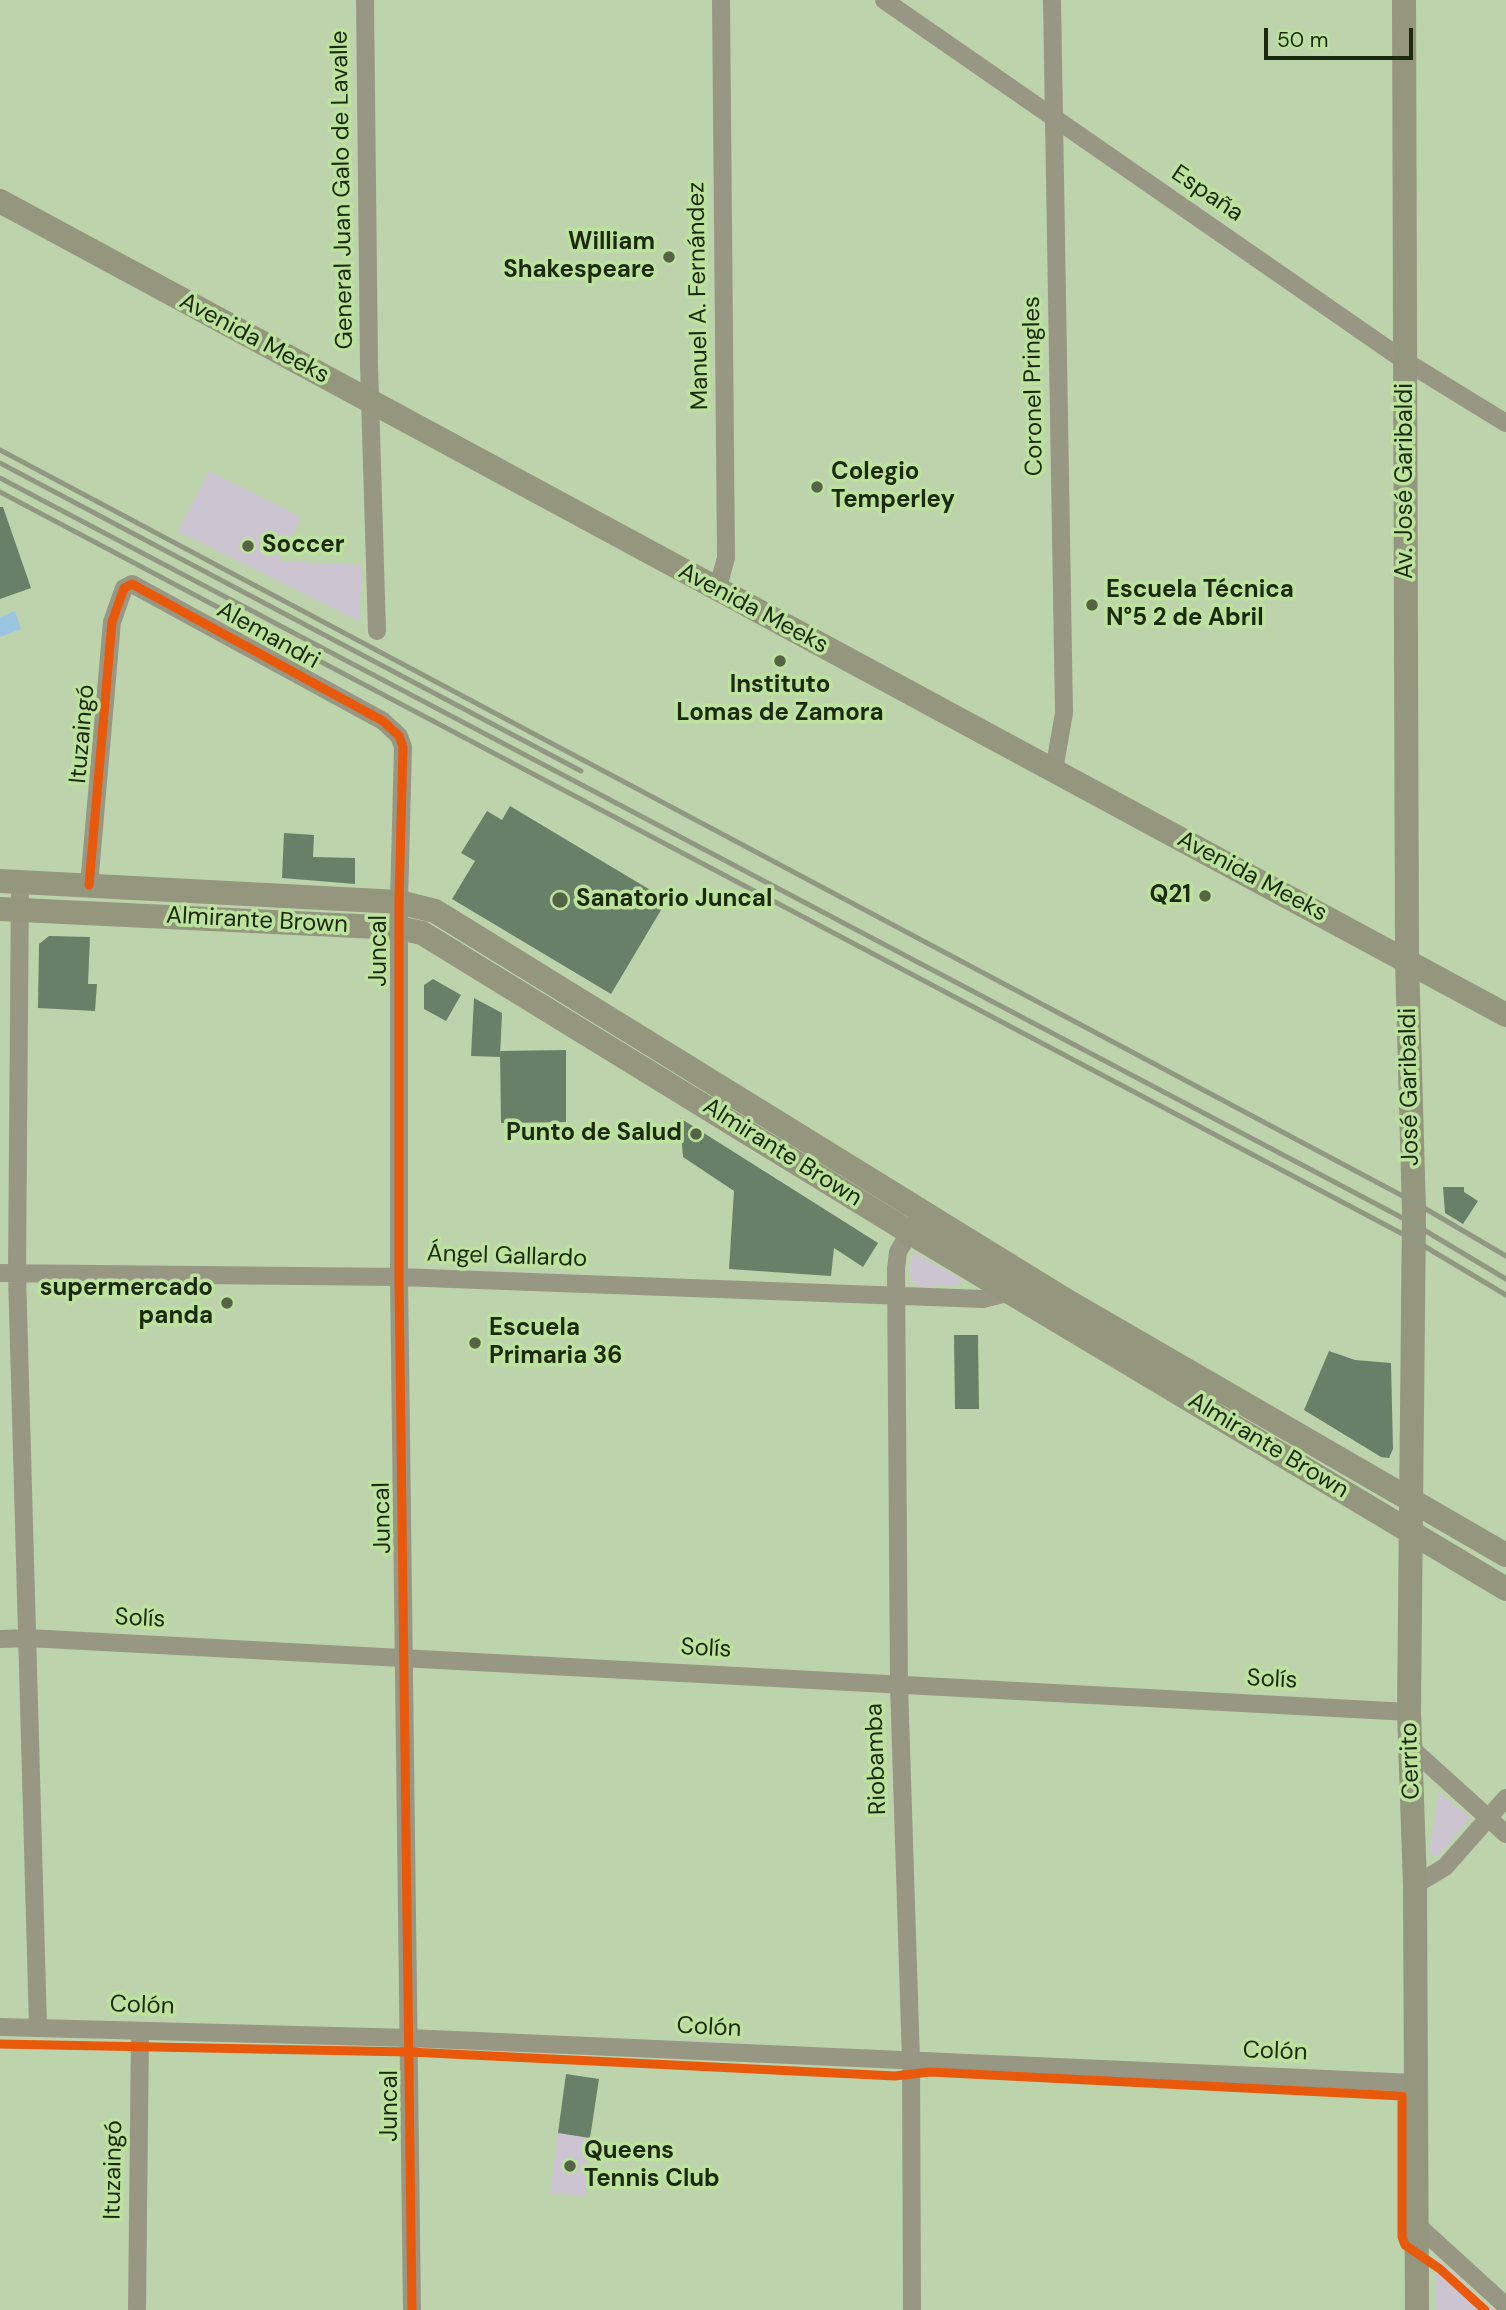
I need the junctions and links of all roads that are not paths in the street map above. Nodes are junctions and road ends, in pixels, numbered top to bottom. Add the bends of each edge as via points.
1 (365, 0) edge
2 (721, 0) edge
3 (884, 0) edge
4 (1052, 0) edge
5 (1404, 0) edge
6 (1054, 119) junction
7 (0, 201) edge
8 (1405, 361) junction
9 (371, 402) junction
10 (1506, 423) edge
11 (124, 588) joint
12 (717, 590) junction
13 (377, 631) dead end
14 (392, 728) joint
15 (1054, 770) junction
16 (10, 881) edge
17 (89, 885) junction
18 (399, 902) junction
19 (10, 909) edge
20 (399, 928) junction
21 (1407, 961) junction
22 (1506, 1015) edge
23 (1414, 1212) joint
24 (916, 1223) junction
25 (9, 1273) edge
26 (399, 1278) junction
27 (1011, 1292) junction
28 (898, 1296) junction
29 (1410, 1500) junction
30 (1410, 1531) junction
31 (1506, 1555) edge
32 (1506, 1589) edge
33 (28, 1637) junction
34 (0, 1639) edge
35 (404, 1657) junction
36 (899, 1685) junction
37 (1409, 1712) junction
38 (1412, 1749) junction
39 (1506, 1798) edge
40 (1489, 1818) junction
41 (1506, 1833) edge
42 (1415, 1885) junction
43 (0, 2027) edge
44 (38, 2028) junction
45 (140, 2031) junction
46 (410, 2038) junction
47 (911, 2062) junction
48 (1415, 2082) junction
49 (1417, 2225) junction
50 (1506, 2306) edge
51 (137, 2310) edge
52 (412, 2310) edge
53 (912, 2310) edge
54 (1417, 2310) edge

1 - 9 street, General Juan Galo de Lavalle
2 - 12 street, Manuel A. Fernández via 726,558
3 - 6 street, España
4 - 6 street, Coronel Pringles
5 - 8 main road, Av. José Garibaldi
6 - 8 street, España
6 - 15 street, Coronel Pringles via 1064,713
7 - 9 main road, Avenida Meeks
8 - 10 street, España
8 - 21 main road, Av. José Garibaldi
9 - 12 main road, Avenida Meeks
9 - 13 street, General Juan Galo de Lavalle
11 - 14 street, Alemandri via 139,587
11 - 17 street, Ituzaingó via 112,621
12 - 15 main road, Avenida Meeks
14 - 18 street, Juncal via 403,747
15 - 21 main road, Avenida Meeks
16 - 17 main road, Almirante Brown
16 - 19 street
17 - 18 main road, Almirante Brown
18 - 20 street, Juncal
18 - 24 main road, Almirante Brown via 435,911
19 - 20 main road, Almirante Brown
19 - 25 street
20 - 24 main road, Almirante Brown via 435,940
20 - 26 street, Juncal
21 - 22 main road, Avenida Meeks
21 - 23 main road, José Garibaldi
23 - 29 main road, Cerrito
24 - 27 main road, Almirante Brown
24 - 28 street, Riobamba via 898,1252
24 - 29 main road, Almirante Brown
25 - 26 street, Ángel Gallardo
25 - 33 street
26 - 28 street, Ángel Gallardo
26 - 35 street, Juncal
27 - 28 street, Ángel Gallardo via 983,1299
27 - 30 main road, Almirante Brown
28 - 36 street, Riobamba
29 - 30 main road, Cerrito
29 - 31 main road, Almirante Brown
30 - 32 main road, Almirante Brown
30 - 37 main road, Cerrito
33 - 34 street, Solís
33 - 35 street, Solís
33 - 44 street
35 - 36 street, Solís
35 - 46 street, Juncal
36 - 37 street, Solís
36 - 47 street, Riobamba
37 - 38 main road, Cerrito
38 - 40 street
38 - 42 main road, Cerrito
39 - 40 street
40 - 41 street
40 - 42 street via 1445,1867
42 - 48 main road, Cerrito
43 - 44 street, Colón
44 - 45 street, Colón
45 - 46 street, Colón
45 - 51 street, Ituzaingó
46 - 47 street, Colón
46 - 52 street, Juncal
47 - 48 street, Colón
47 - 53 street, Riobamba
48 - 49 main road, Cerrito
49 - 50 street
49 - 54 main road, Cerrito

